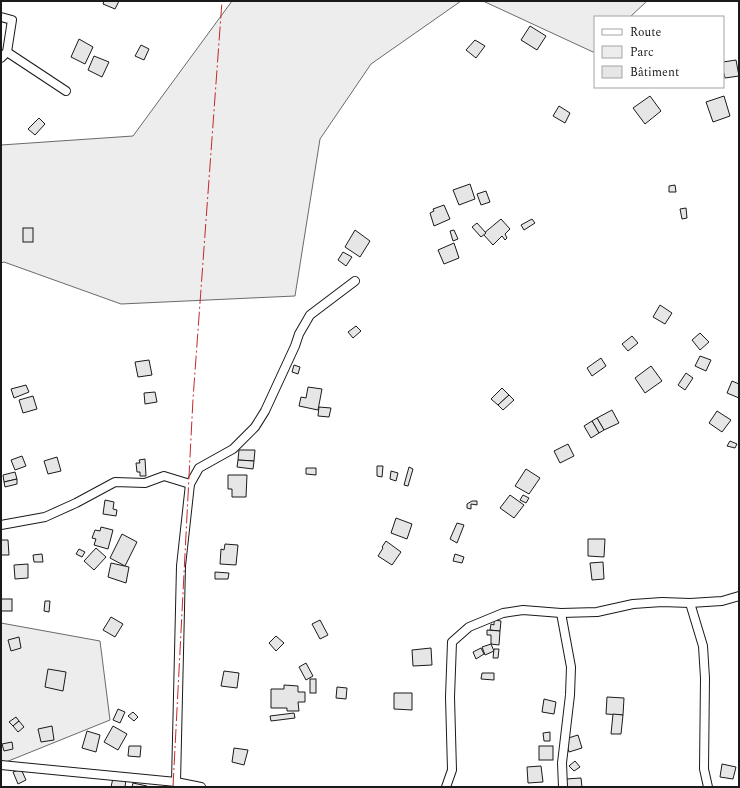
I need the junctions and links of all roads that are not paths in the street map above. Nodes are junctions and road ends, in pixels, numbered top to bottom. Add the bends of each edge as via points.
1 (1, 17) edge
2 (4, 55) edge
3 (66, 91) dead end
4 (355, 281) dead end
5 (190, 484) junction
6 (1, 525) edge
7 (739, 596) edge
8 (690, 603) junction
9 (561, 613) junction
10 (1, 765) edge
11 (176, 782) junction
12 (201, 787) edge
13 (446, 787) edge
14 (563, 787) edge
15 (708, 787) edge

1 - 2 street via 12,20
2 - 3 street
4 - 5 street via 310,315 299,334 266,411 255,427 233,449 199,468
5 - 6 street via 164,476 145,482 115,482 45,516
5 - 11 street via 181,566
7 - 8 street via 722,601
8 - 9 street via 634,604 597,612
8 - 15 street via 703,646 706,678 704,769
9 - 13 street via 523,610 503,613 469,627 452,642 452,770
9 - 14 street via 571,667 562,763
10 - 11 street
11 - 12 street

